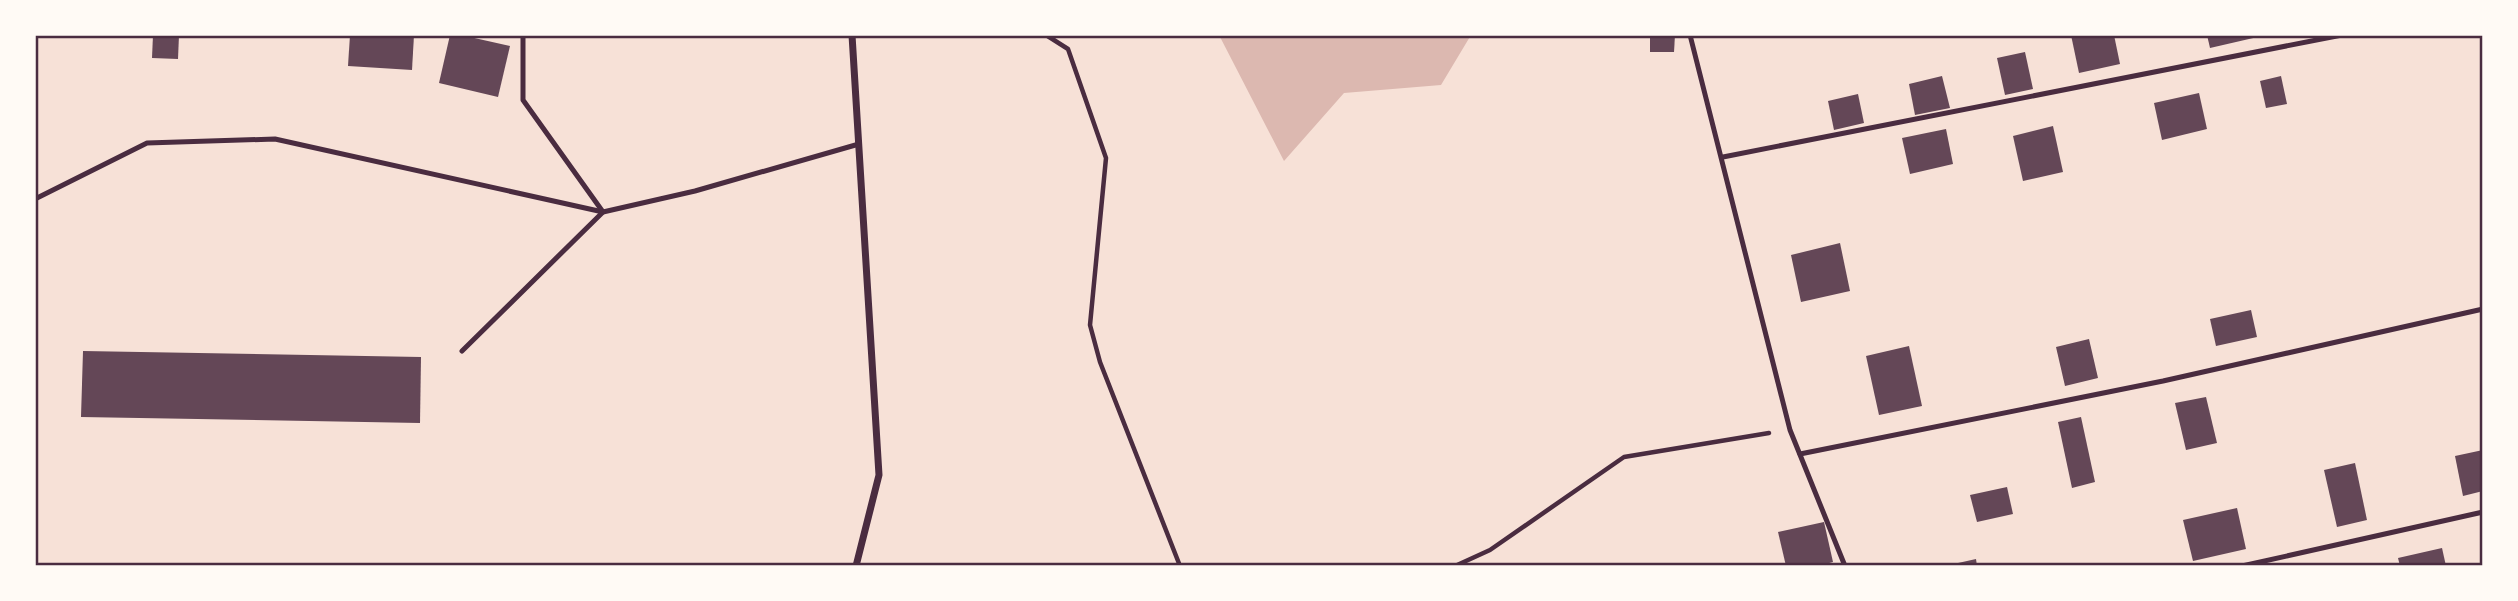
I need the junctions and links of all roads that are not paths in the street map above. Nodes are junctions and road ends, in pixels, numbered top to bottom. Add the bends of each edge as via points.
1 (523, 35) edge
2 (852, 35) edge
3 (1690, 35) edge
4 (2342, 35) edge
5 (859, 144) junction
6 (1723, 157) junction
7 (35, 199) edge
8 (603, 212) junction
9 (2483, 309) edge
10 (462, 351) dead end
11 (1800, 454) junction
12 (2483, 512) edge
13 (856, 566) edge
14 (1845, 566) edge
15 (2242, 566) edge

1 - 8 lane via 523,100
2 - 5 street
3 - 6 lane
4 - 6 lane
5 - 8 lane
5 - 13 street via 879,475
6 - 11 lane via 1790,430
7 - 8 lane via 147,143 275,139
8 - 10 lane
9 - 11 lane via 2163,381
11 - 14 lane
12 - 15 lane

